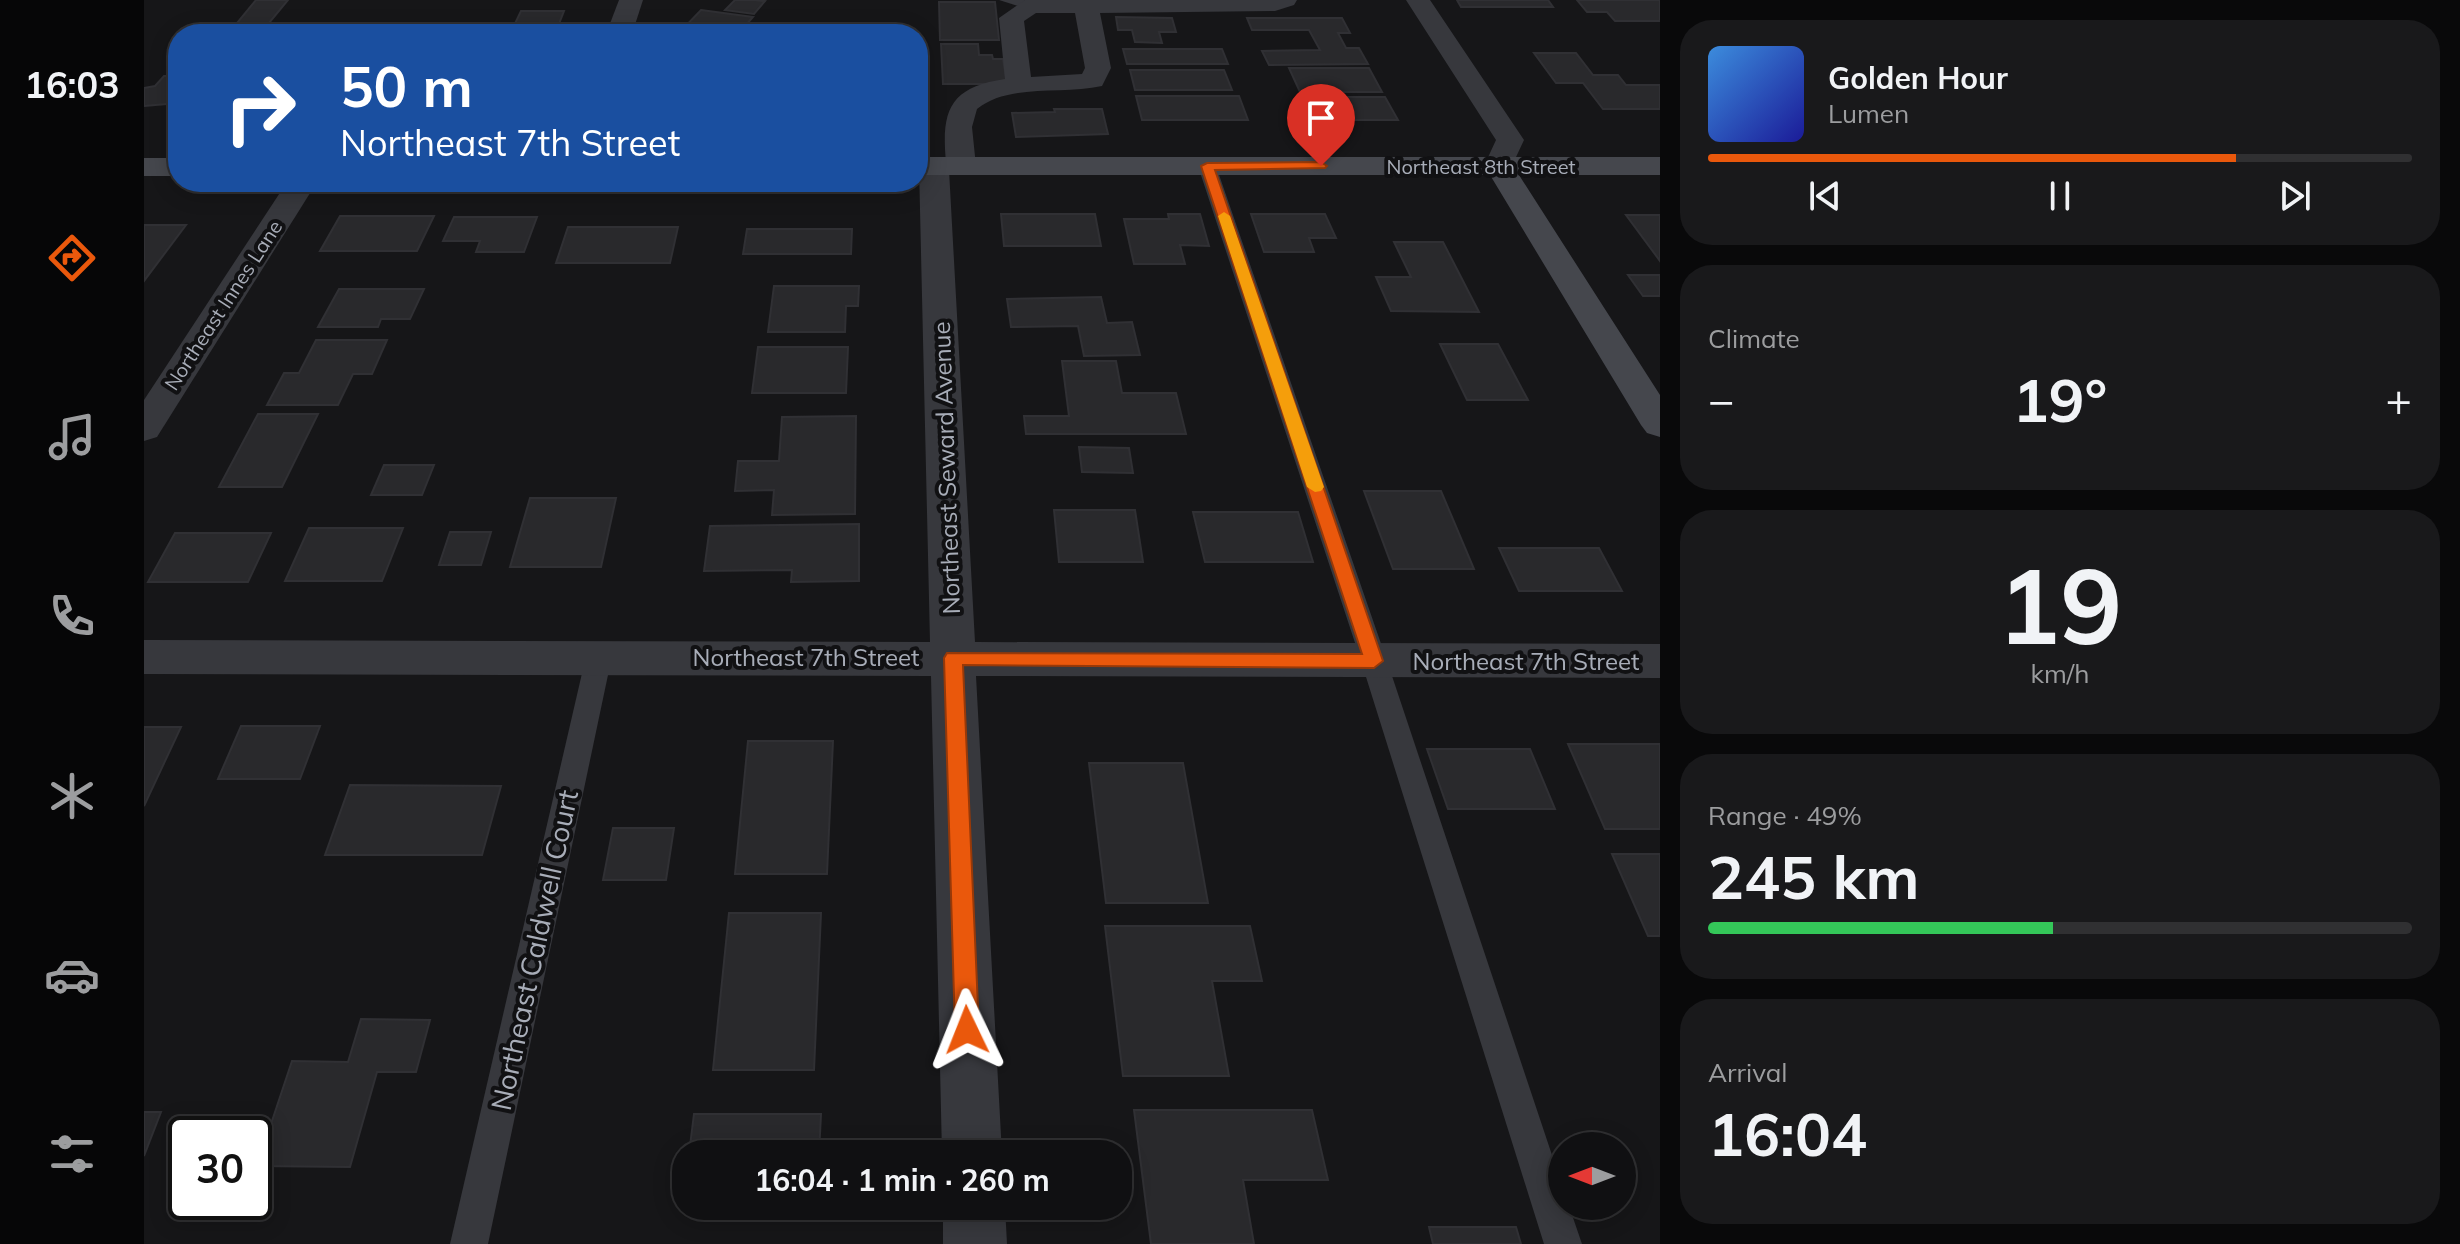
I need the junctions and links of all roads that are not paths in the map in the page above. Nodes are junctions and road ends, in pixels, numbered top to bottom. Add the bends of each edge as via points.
1 (631, 0) edge
2 (1285, 0) edge
3 (1418, 0) edge
4 (1018, 3) edge
5 (1086, 3) edge
6 (623, 24) edge
7 (1019, 85) junction
8 (938, 166) edge
9 (1207, 166) junction
10 (1499, 166) junction
11 (1660, 166) edge
12 (144, 167) edge
13 (168, 167) edge
14 (296, 192) edge
15 (1660, 425) edge
16 (144, 429) edge
17 (599, 656) junction
18 (144, 657) edge
19 (953, 658) junction
20 (1374, 661) junction
21 (1660, 661) edge
22 (971, 1140) edge
23 (974, 1220) edge
24 (469, 1244) edge
25 (975, 1244) edge
26 (1563, 1244) edge

1 - 6 street
2 - 5 street via 1224,6
3 - 10 street via 1510,140
4 - 5 street
4 - 7 street via 1011,18
5 - 7 street, Northeast Seward Avenue via 1098,68 1092,80 1078,85
7 - 8 street, Northeast Seward Avenue via 966,103
8 - 9 main road, Northeast 8th Street
8 - 19 street, Northeast Seward Avenue
9 - 10 main road, Northeast 8th Street
9 - 20 lane
10 - 11 main road, Northeast 8th Street
10 - 15 main road
12 - 13 main road
14 - 16 street, Northeast Innes Lane
17 - 18 street, Northeast 7th Street
17 - 19 street, Northeast 7th Street
17 - 24 lane, Northeast Caldwell Court
19 - 20 street, Northeast 7th Street
19 - 22 street, Northeast Seward Avenue
20 - 21 street, Northeast 7th Street
20 - 26 lane
23 - 25 street

